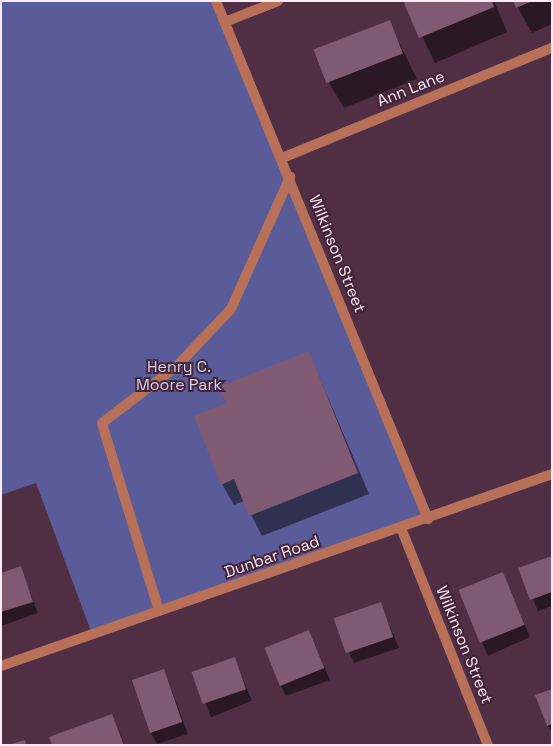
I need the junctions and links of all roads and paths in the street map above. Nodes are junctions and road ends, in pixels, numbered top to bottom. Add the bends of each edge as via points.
1 (216, 1) edge
2 (278, 1) edge
3 (225, 22) junction
4 (552, 48) edge
5 (282, 158) junction
6 (290, 177) junction
7 (552, 474) edge
8 (428, 519) junction
9 (401, 528) junction
10 (160, 611) junction
11 (1, 666) edge
12 (488, 745) edge

1 - 3 street, Wilkinson Street
2 - 3 street
3 - 5 street, Wilkinson Street
4 - 5 street, Ann Lane
5 - 6 street, Wilkinson Street
6 - 8 street, Wilkinson Street
6 - 10 street via 231,309 178,365 102,423
7 - 8 street, Dunbar Road
8 - 9 street, Dunbar Road
9 - 10 street, Dunbar Road
9 - 12 street, Wilkinson Street
10 - 11 street, Dunbar Road

